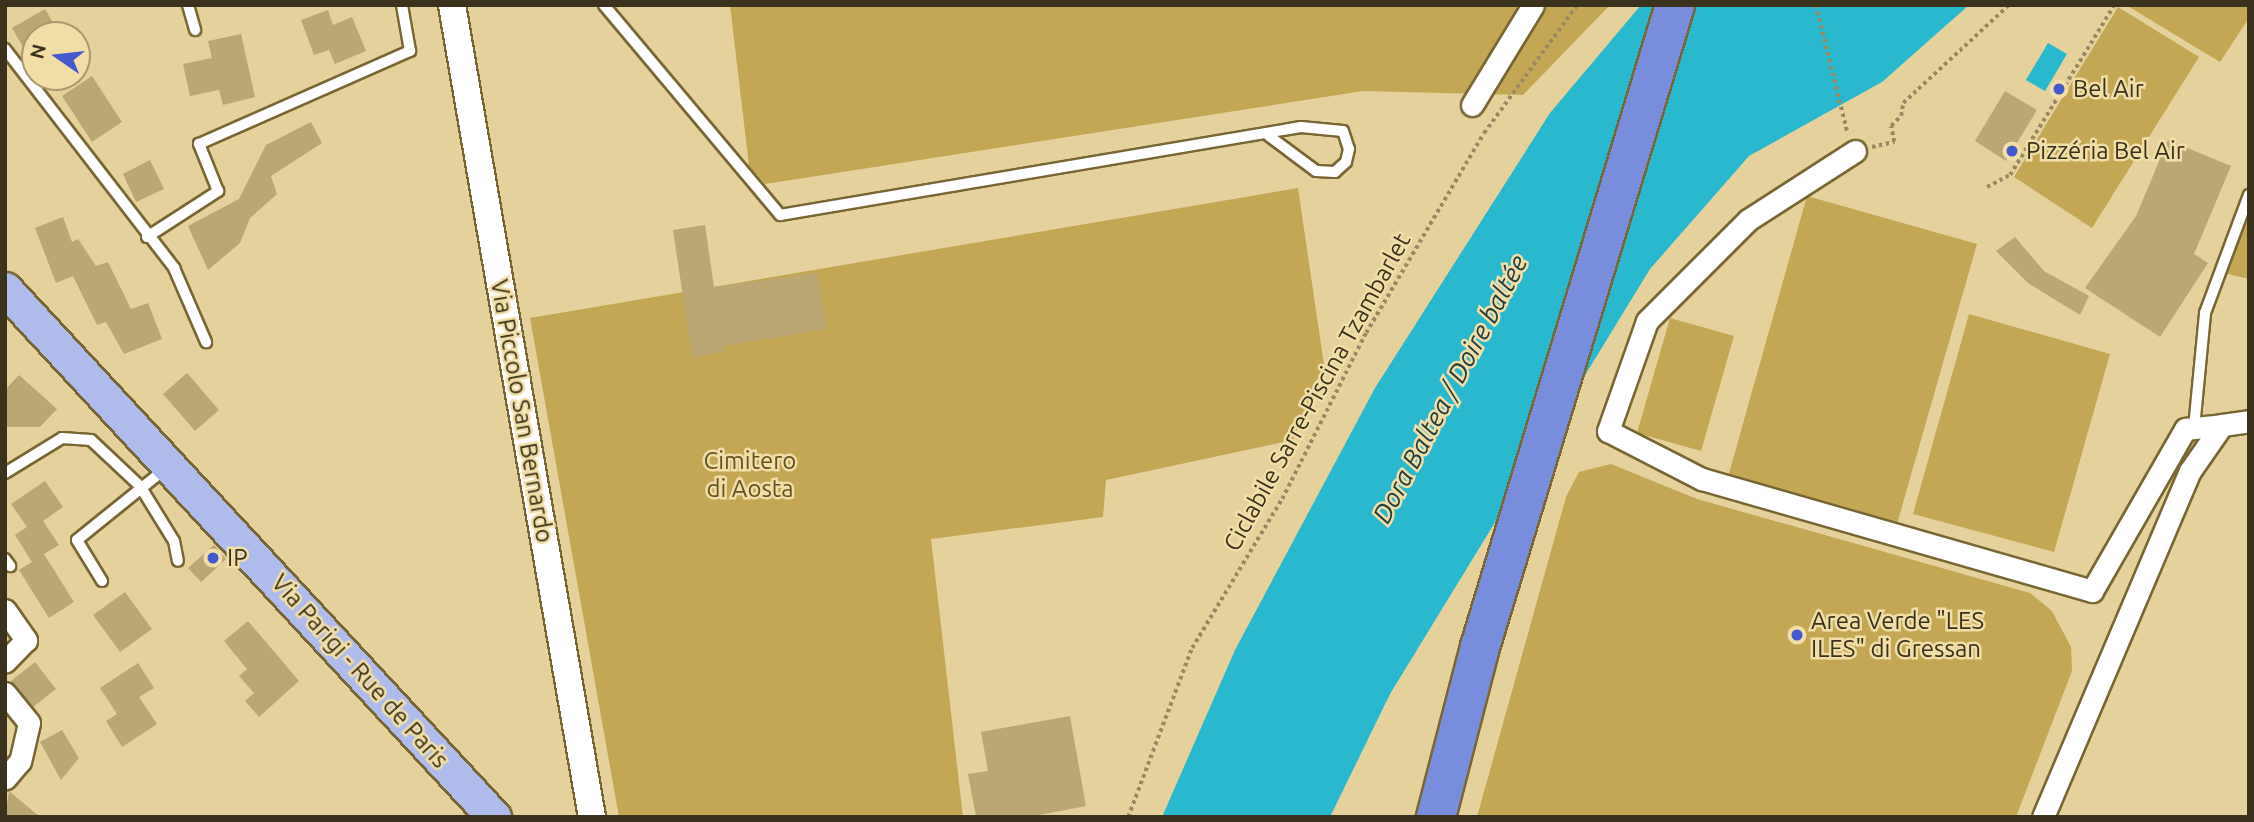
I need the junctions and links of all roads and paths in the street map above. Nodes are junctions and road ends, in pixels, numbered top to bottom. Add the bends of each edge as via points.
1 (188, 5) edge
2 (402, 5) edge
3 (452, 5) edge
4 (604, 5) edge
5 (1533, 5) edge
6 (1577, 5) edge
7 (1651, 5) edge
8 (1675, 5) edge
9 (1816, 5) edge
10 (2009, 5) edge
11 (2114, 5) edge
12 (195, 30) dead end
13 (5, 49) edge
14 (1472, 105) dead end
15 (1269, 136) junction
16 (1852, 146) junction
17 (1987, 187) dead end
18 (2249, 195) edge
19 (147, 237) junction
20 (5, 289) edge
21 (206, 342) dead end
22 (2249, 421) edge
23 (2222, 425) junction
24 (2194, 428) junction
25 (169, 464) junction
26 (5, 473) edge
27 (141, 486) junction
28 (178, 561) dead end
29 (102, 581) dead end
30 (5, 610) edge
31 (5, 662) edge
32 (5, 693) edge
33 (5, 779) edge
34 (494, 817) edge
35 (592, 817) edge
36 (1128, 817) edge
37 (1412, 817) edge
38 (1436, 817) edge
39 (2043, 817) edge

1 - 12 lane
2 - 19 lane via 410,51 199,144 218,191
3 - 35 street, Via Piccolo San Bernardo
4 - 15 lane via 779,215
5 - 14 street
6 - 36 path, Ciclabile Sarre-Piscina Tzambarlet via 1471,155 1366,333 1282,499 1192,648
7 - 37 highway via 1439,707
8 - 38 highway via 1480,647
9 - 16 path
10 - 16 path via 1903,103 1901,116 1891,126 1894,142
11 - 17 path via 2010,175
13 - 19 lane
15 - 15 lane via 1315,171 1335,172 1346,162 1349,149 1343,131 1326,125
16 - 24 street via 1748,220 1647,321 1608,431 1702,479 2092,591 2185,429
18 - 24 lane via 2205,313
19 - 21 lane via 174,268
20 - 25 main road, Via Parigi - Rue de Paris
22 - 23 street
23 - 24 street
23 - 39 street via 2190,471
25 - 27 lane
25 - 34 main road, Via Parigi - Rue de Paris
26 - 27 lane via 62,438 72,437 91,440
27 - 28 lane via 174,541
27 - 29 lane via 77,540
30 - 31 street via 26,640
32 - 33 street via 29,723 20,761

